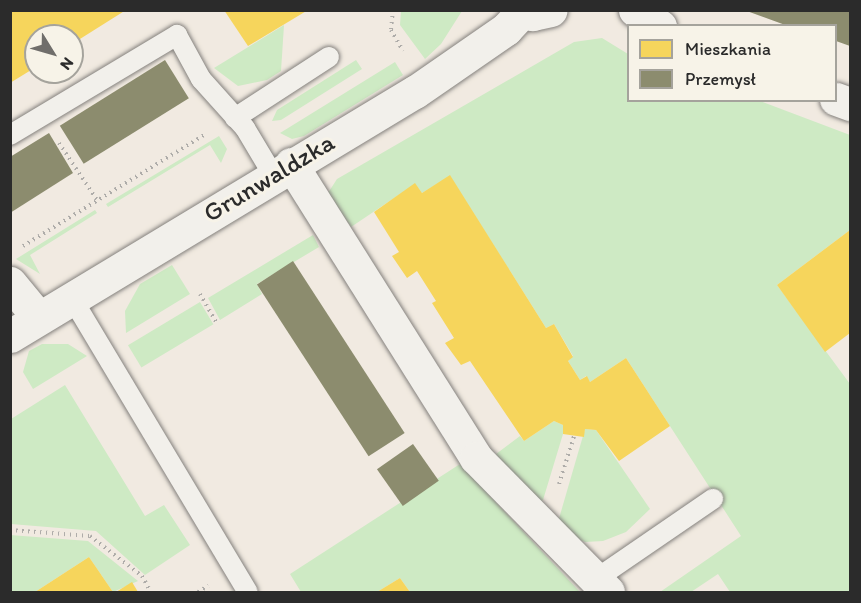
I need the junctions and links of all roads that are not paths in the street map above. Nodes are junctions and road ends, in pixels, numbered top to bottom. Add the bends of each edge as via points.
1 (635, 10) edge
2 (530, 11) edge
3 (657, 24) edge
4 (329, 57) dead end
5 (235, 118) junction
6 (10, 135) edge
7 (282, 170) junction
8 (10, 283) edge
9 (72, 300) junction
10 (39, 318) junction
11 (10, 336) edge
12 (713, 499) dead end
13 (602, 586) edge
14 (248, 592) edge

1 - 3 street
2 - 7 street, Grunwaldzka via 451,69
4 - 5 lane
5 - 6 lane via 201,79 177,35
5 - 7 lane
7 - 9 street, Grunwaldzka
7 - 13 street via 476,458
8 - 10 street
9 - 10 street, Grunwaldzka
9 - 14 lane
10 - 11 street, Grunwaldzka
12 - 13 lane

